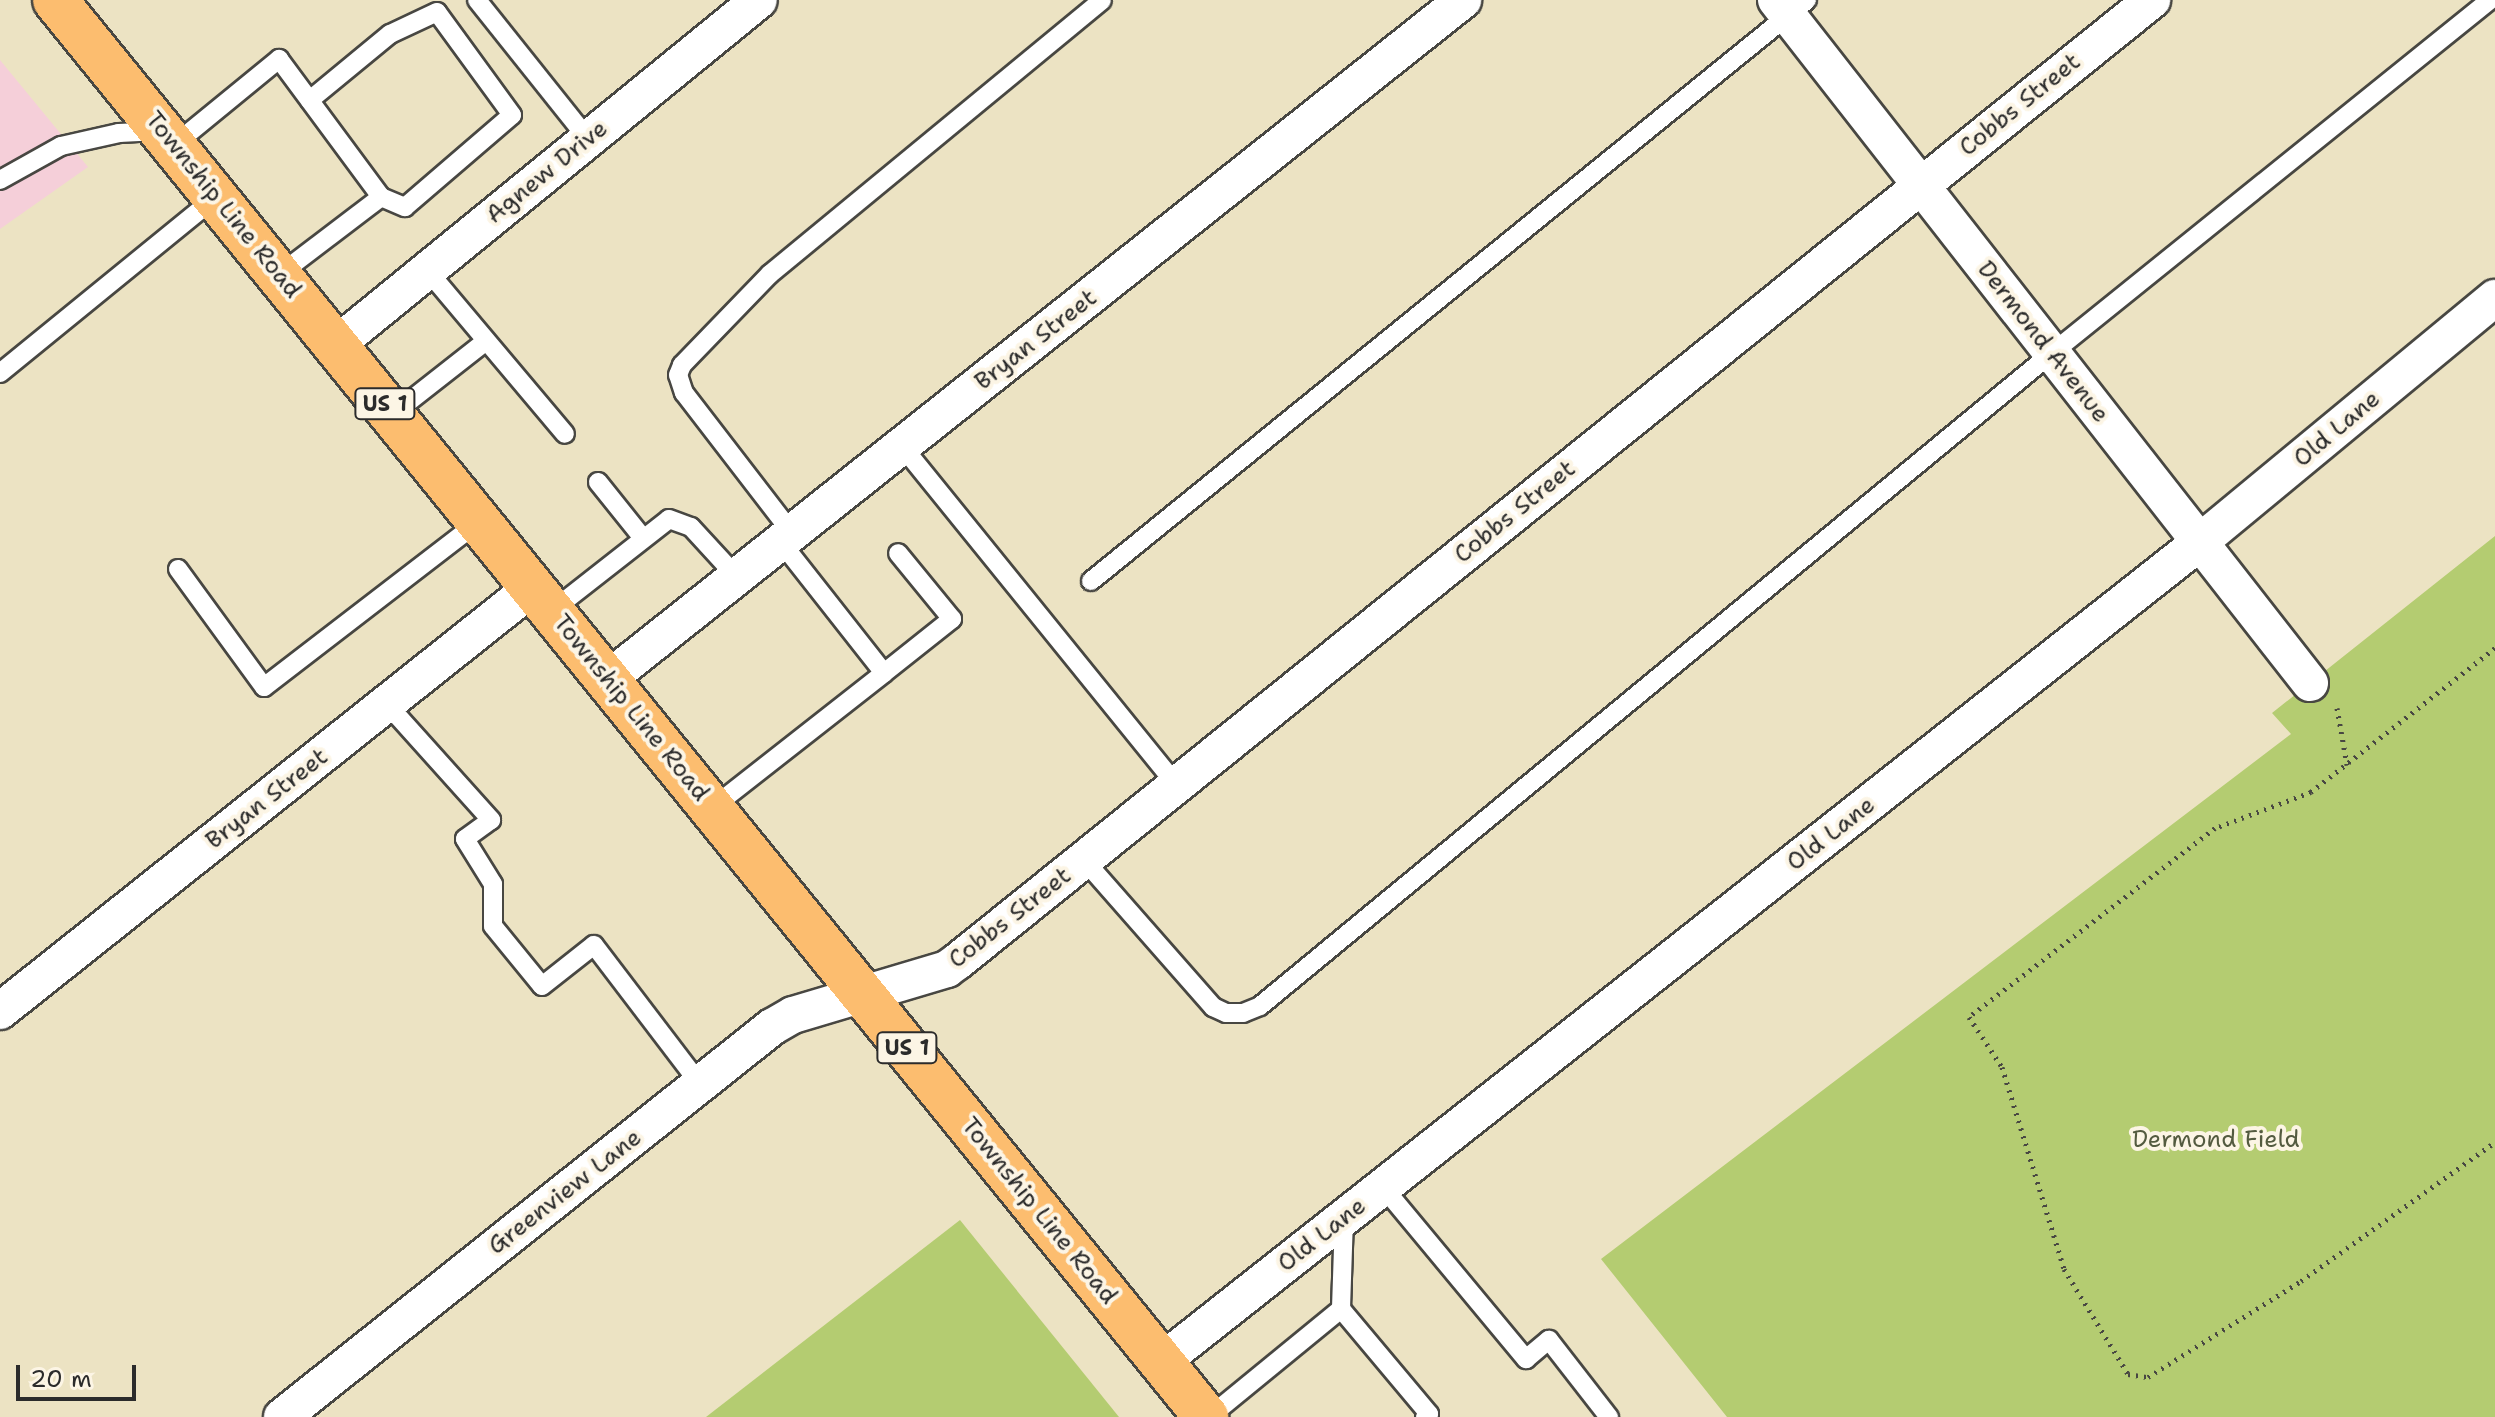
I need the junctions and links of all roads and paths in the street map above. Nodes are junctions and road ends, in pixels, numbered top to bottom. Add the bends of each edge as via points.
1 (55, 0) edge
2 (477, 0) edge
3 (759, 0) edge
4 (1102, 0) edge
5 (1463, 0) edge
6 (2152, 0) edge
7 (2490, 0) edge
8 (1791, 5) edge
9 (310, 100) junction
10 (168, 138) junction
11 (588, 139) junction
12 (0, 180) edge
13 (1920, 185) junction
14 (216, 197) junction
15 (381, 197) junction
16 (427, 270) junction
17 (280, 274) junction
18 (2495, 298) edge
19 (486, 341) junction
20 (337, 344) junction
21 (2052, 353) junction
22 (0, 373) edge
23 (393, 414) junction
24 (565, 434) dead end
25 (902, 446) junction
26 (598, 482) dead end
27 (480, 520) junction
28 (642, 537) junction
29 (786, 537) junction
30 (2200, 542) junction
31 (898, 553) dead end
32 (178, 569) dead end
33 (737, 577) junction
34 (1091, 581) dead end
35 (543, 599) junction
36 (2495, 648) edge
37 (884, 673) junction
38 (608, 679) junction
39 (2310, 683) dead end
40 (387, 704) junction
41 (2337, 708) dead end
42 (2347, 765) junction
43 (1177, 785) junction
44 (712, 808) junction
45 (1084, 860) junction
46 (863, 994) junction
47 (0, 1011) edge
48 (700, 1084) junction
49 (2495, 1142) edge
50 (1383, 1187) junction
51 (1344, 1218) junction
52 (1341, 1309) junction
53 (1161, 1362) junction
54 (282, 1417) edge
55 (1208, 1417) edge
56 (1425, 1417) edge
57 (1609, 1417) edge

1 - 10 highway, Township Line Road / US 1
2 - 11 lane
3 - 11 street, Agnew Drive
4 - 29 lane via 770,274 682,365 678,375 684,393
5 - 25 street, Bryan Street
6 - 13 street, Cobbs Street
7 - 21 lane
8 - 13 street, Dermond Avenue
8 - 34 lane
9 - 10 lane via 279,59
9 - 15 lane
9 - 15 lane via 390,34 437,12 512,115 405,207
10 - 12 lane via 119,133 61,146
10 - 14 highway, Township Line Road / US 1
11 - 16 street, Agnew Drive
13 - 21 street, Dermond Avenue
13 - 43 street, Cobbs Street
14 - 17 highway, Township Line Road / US 1
14 - 22 lane
15 - 17 lane
16 - 19 lane
16 - 20 street, Agnew Drive
17 - 20 highway, Township Line Road / US 1
18 - 30 street, Old Lane
19 - 23 lane
19 - 24 lane
20 - 23 highway, Township Line Road / US 1
21 - 30 street, Dermond Avenue
21 - 45 lane via 1260,1006 1243,1013 1213,1007
23 - 27 highway, Township Line Road / US 1
25 - 29 street, Bryan Street
25 - 43 lane
26 - 28 lane
27 - 32 lane via 264,687
27 - 35 highway, Township Line Road / US 1
28 - 33 lane via 669,519 691,527
28 - 35 lane
29 - 33 street, Bryan Street
29 - 37 lane
30 - 39 street, Dermond Avenue
30 - 50 street, Old Lane
31 - 37 lane via 952,619
33 - 38 street, Bryan Street
35 - 38 highway, Township Line Road / US 1
35 - 40 street, Bryan Street
36 - 42 path
37 - 44 lane
38 - 44 highway, Township Line Road / US 1
40 - 47 street, Bryan Street
40 - 48 lane via 491,820 465,839 493,884 493,926 542,986 594,945
41 - 42 path
42 - 49 path via 2311,792 2215,828 1969,1017 2002,1067 2064,1269 2128,1374 2148,1377 2301,1281
43 - 45 street, Cobbs Street
44 - 46 highway, Township Line Road / US 1
45 - 46 street, Cobbs Street via 947,969
46 - 48 street, Greenview Lane via 782,1020
46 - 53 highway, Township Line Road / US 1
48 - 54 street, Greenview Lane
50 - 51 street, Old Lane
50 - 57 lane via 1526,1359 1549,1340
51 - 52 lane
51 - 53 street, Old Lane
52 - 55 lane
52 - 56 lane via 1429,1414
53 - 55 highway, Township Line Road / US 1

